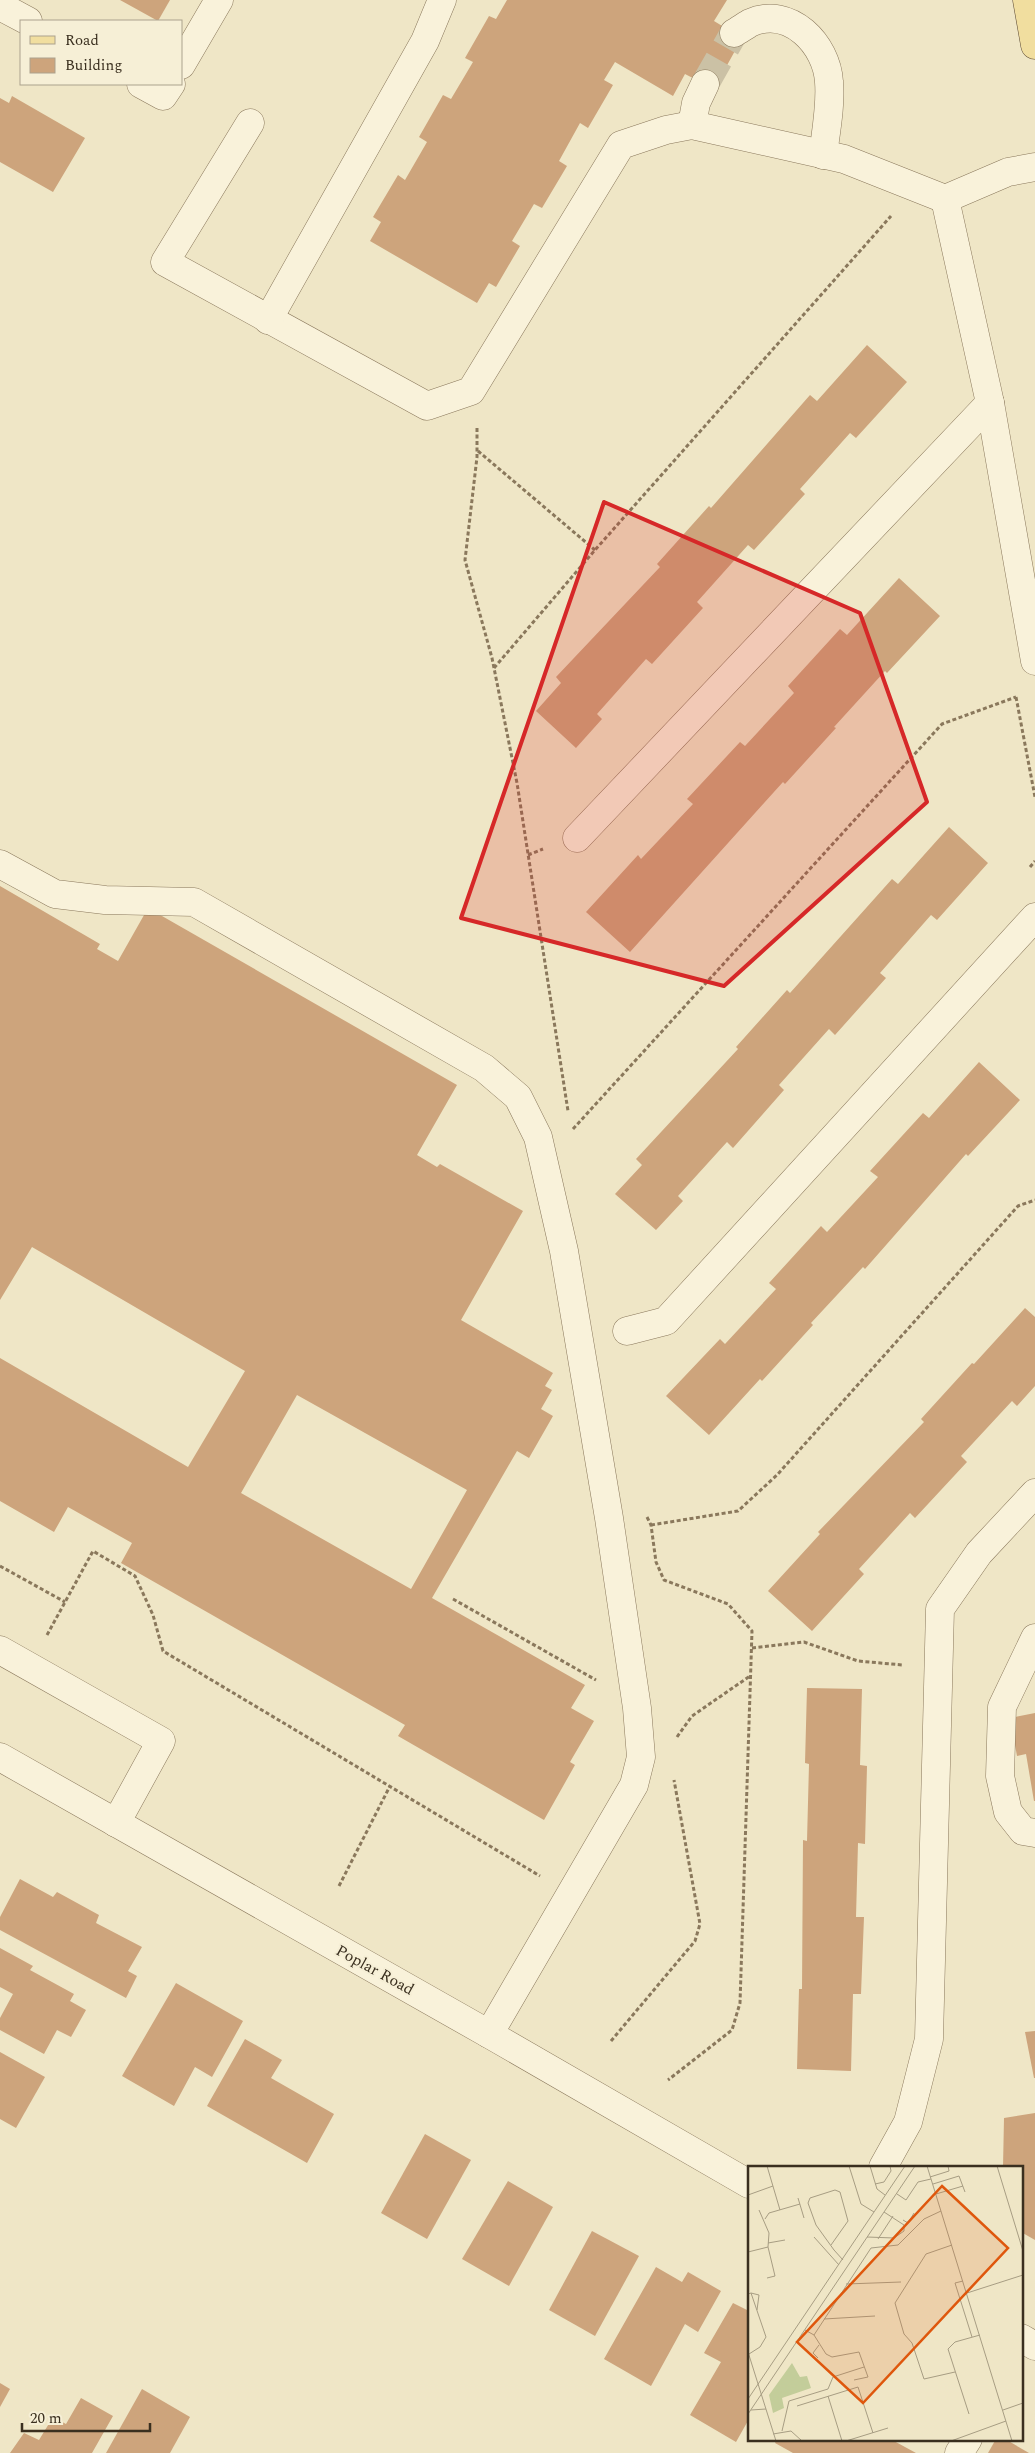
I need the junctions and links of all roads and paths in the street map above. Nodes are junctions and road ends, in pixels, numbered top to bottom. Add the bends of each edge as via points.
1 (219, 0) edge
2 (442, 0) edge
3 (1027, 0) edge
4 (0, 6) edge
5 (26, 20) edge
6 (734, 33) tunnel mouth
7 (1035, 44) edge
8 (182, 63) edge
9 (706, 84) tunnel mouth
10 (143, 85) edge
11 (170, 85) edge
12 (250, 122) dead end
13 (692, 125) junction
14 (823, 155) junction
15 (1035, 167) edge
16 (912, 187) junction
17 (945, 199) junction
18 (268, 320) junction
19 (471, 390) junction
20 (990, 402) junction
21 (477, 450) junction
22 (595, 550) junction
23 (1035, 662) edge
24 (494, 668) junction
25 (1016, 697) dead end
26 (577, 838) dead end
27 (1035, 861) edge
28 (0, 864) edge
29 (1030, 866) dead end
30 (1035, 917) edge
31 (568, 1112) dead end
32 (570, 1122) dead end
33 (1035, 1200) edge
34 (628, 1331) dead end
35 (1035, 1492) edge
36 (647, 1516) dead end
37 (652, 1525) junction
38 (0, 1566) edge
39 (452, 1598) dead end
40 (65, 1602) junction
41 (1035, 1638) edge
42 (752, 1648) junction
43 (0, 1650) edge
44 (28, 1666) junction
45 (909, 1666) dead end
46 (751, 1675) junction
47 (603, 1684) dead end
48 (674, 1739) dead end
49 (0, 1757) edge
50 (674, 1776) dead end
51 (390, 1786) junction
52 (116, 1823) junction
53 (1035, 1833) edge
54 (548, 1880) dead end
55 (339, 1886) dead end
56 (489, 2034) junction
57 (611, 2042) dead end
58 (668, 2080) dead end
59 (884, 2166) edge
60 (748, 2183) edge
61 (967, 2440) edge
62 (960, 2453) edge

1 - 8 street
2 - 18 street via 425,41
3 - 7 main road
4 - 5 street
6 - 14 street via 751,22 771,19 791,24 810,36 823,55 829,82
9 - 13 street via 696,103
10 - 11 street via 163,96
12 - 18 street via 165,262
13 - 14 street
13 - 19 street via 621,145
14 - 16 street via 844,159
15 - 17 street via 1008,172
16 - 17 street
16 - 22 path via 896,210
17 - 20 street
18 - 19 street via 427,406
19 - 21 path via 477,417
20 - 23 street
20 - 26 street
21 - 22 path
21 - 24 path via 466,560
22 - 24 path
24 - 31 path via 517,783
25 - 32 path via 942,724 571,1131
27 - 29 path
28 - 56 street via 54,894 105,900 194,902 484,1068 518,1097 538,1138 564,1252 609,1518 637,1708 641,1757 634,1785
30 - 34 street via 666,1321
33 - 37 path via 1018,1206 777,1475 738,1511
35 - 59 street via 978,1553 940,1609 930,2039 908,2122
36 - 37 path
37 - 42 path via 656,1562 664,1580 728,1604 752,1631
38 - 40 path
39 - 47 path
40 - 44 path
40 - 51 path via 93,1551 135,1576 153,1615 163,1651
41 - 53 street via 1002,1707 1000,1776 1008,1812 1023,1831
42 - 45 path via 804,1642 858,1661
42 - 46 path
43 - 44 street
44 - 52 street via 161,1741
46 - 48 path via 692,1716
46 - 58 path via 740,2003 732,2030
49 - 52 street, Poplar Road
50 - 57 path via 700,1924 695,1942
51 - 54 path
51 - 55 path
52 - 56 street, Poplar Road
56 - 60 street, Poplar Road
61 - 62 street

